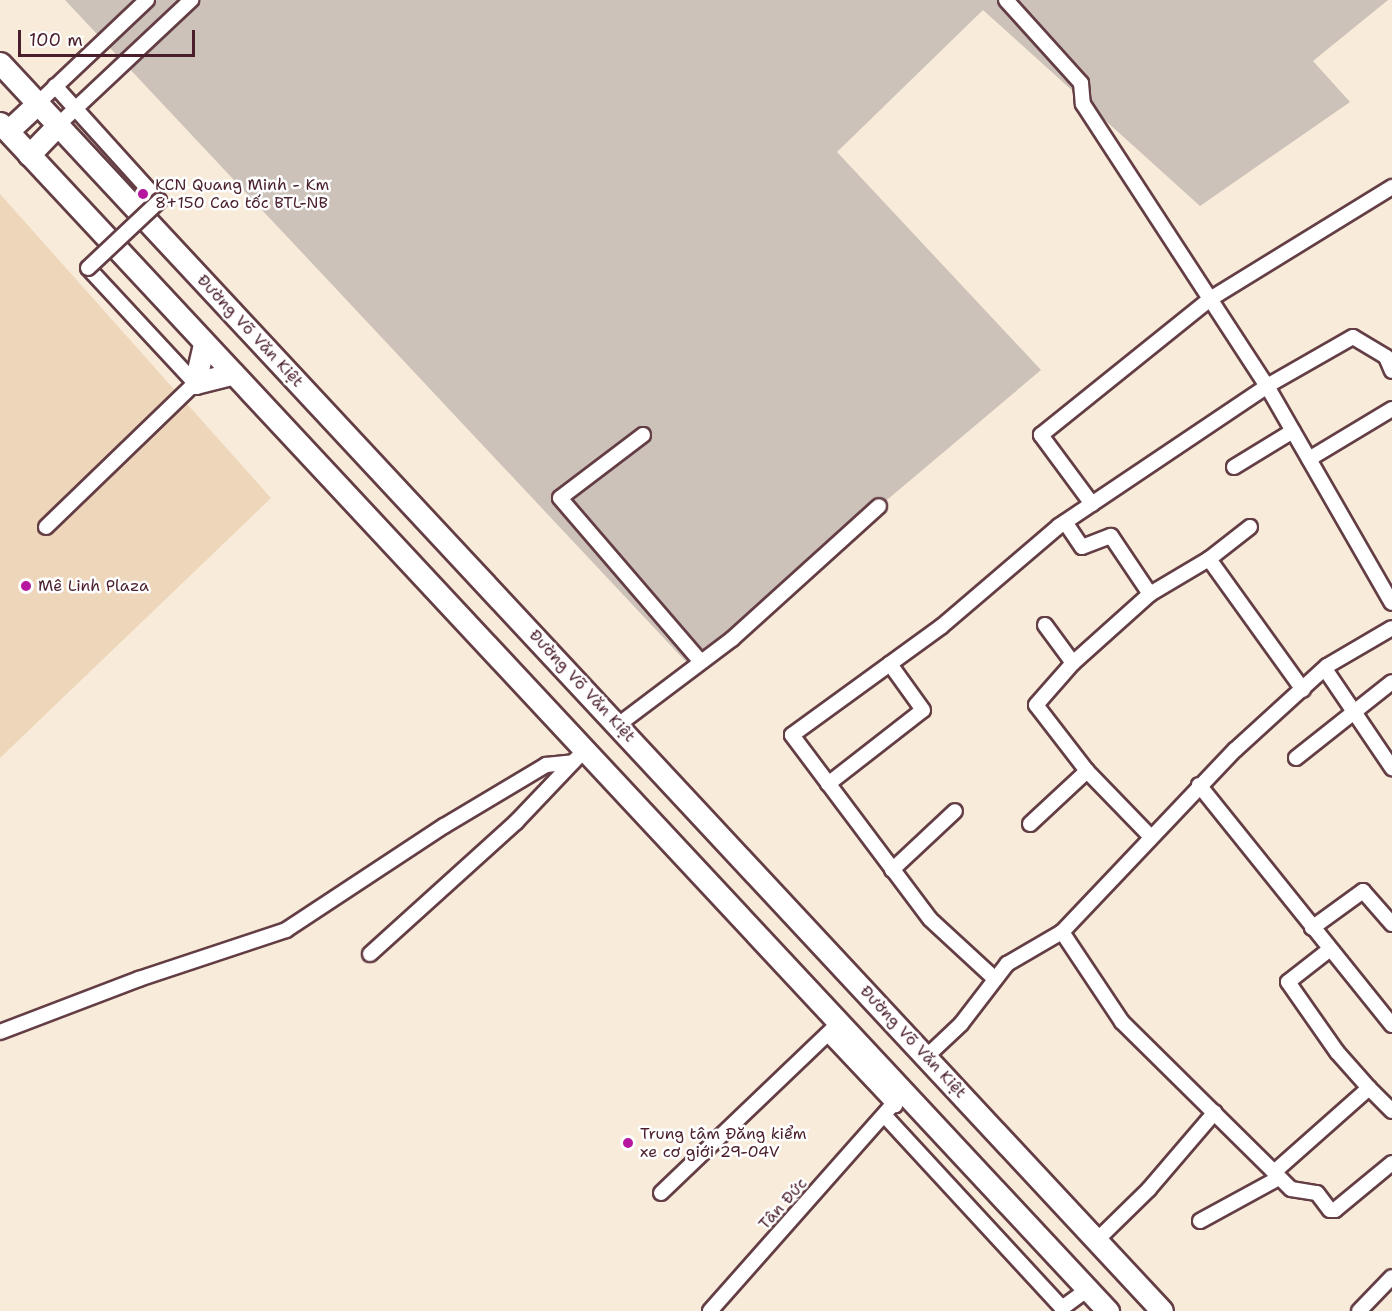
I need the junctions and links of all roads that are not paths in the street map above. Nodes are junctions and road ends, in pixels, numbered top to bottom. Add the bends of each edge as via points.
1 (147, 0) edge
2 (191, 0) edge
3 (1006, 0) edge
4 (0, 63) edge
5 (55, 86) junction
6 (38, 103) junction
7 (76, 108) junction
8 (58, 125) junction
9 (4, 127) edge
10 (29, 154) junction
11 (1392, 188) edge
12 (1210, 299) junction
13 (203, 351) junction
14 (1392, 372) edge
15 (226, 376) junction
16 (195, 383) junction
17 (1267, 386) junction
18 (1392, 409) edge
19 (1293, 431) junction
20 (643, 435) dead end
21 (1309, 459) junction
22 (1234, 466) dead end
23 (1092, 504) junction
24 (879, 506) dead end
25 (1065, 522) junction
26 (46, 527) dead end
27 (1250, 527) dead end
28 (1209, 559) junction
29 (1150, 594) junction
30 (1392, 603) edge
31 (1045, 624) dead end
32 (1392, 628) edge
33 (701, 662) junction
34 (1073, 663) junction
35 (890, 664) junction
36 (1325, 669) junction
37 (1392, 682) edge
38 (1303, 690) junction
39 (1356, 709) junction
40 (618, 725) junction
41 (579, 757) junction
42 (1296, 758) dead end
43 (1392, 768) edge
44 (1087, 771) junction
45 (828, 784) junction
46 (1199, 785) junction
47 (955, 812) dead end
48 (1030, 824) dead end
49 (1150, 836) junction
50 (892, 870) junction
51 (1392, 924) edge
52 (1312, 928) junction
53 (1062, 932) junction
54 (1329, 950) junction
55 (370, 954) dead end
56 (995, 979) junction
57 (1392, 1025) edge
58 (833, 1028) junction
59 (0, 1032) edge
60 (926, 1057) junction
61 (1369, 1088) junction
62 (900, 1099) junction
63 (1392, 1111) edge
64 (1215, 1112) junction
65 (885, 1116) junction
66 (1392, 1163) edge
67 (1276, 1175) junction
68 (661, 1193) dead end
69 (1200, 1221) dead end
70 (1097, 1240) junction
71 (1392, 1277) edge
72 (1088, 1289) junction
73 (710, 1311) edge
74 (1108, 1311) edge
75 (1162, 1311) edge
76 (1359, 1311) edge

1 - 5 street
2 - 7 street
3 - 12 street via 1081,82 1083,104
4 - 6 highway, Đường Võ Văn Kiệt
5 - 6 street
5 - 7 street
6 - 8 highway, Đường Võ Văn Kiệt
6 - 9 highway
7 - 8 street
7 - 16 street, bridge via 159,201 88,268
8 - 10 highway
8 - 40 highway, Đường Võ Văn Kiệt
9 - 10 highway
10 - 13 highway
11 - 12 street
12 - 17 street
12 - 23 street via 1041,435
13 - 15 highway
13 - 16 highway
14 - 17 street via 1386,357 1353,337
15 - 16 highway
15 - 41 highway via 403,556
16 - 26 street
17 - 19 street
17 - 23 street
18 - 21 street
19 - 21 street
19 - 22 street
20 - 33 street via 560,498
21 - 30 street
23 - 25 street
24 - 33 street via 757,617
25 - 29 street via 1082,547 1111,536
25 - 35 street via 942,626
27 - 28 street
28 - 29 street
28 - 38 street
29 - 34 street
31 - 34 street
32 - 36 street
33 - 40 street
34 - 44 street via 1036,705
35 - 45 street via 923,710
35 - 45 street via 792,735
36 - 38 street
36 - 39 street
37 - 39 street
38 - 46 street
39 - 42 street
39 - 43 street
40 - 60 highway, Đường Võ Văn Kiệt
41 - 55 street via 516,822
41 - 58 highway
41 - 59 street via 546,765 444,826 286,930 139,979
44 - 48 street
44 - 49 street
45 - 50 street
46 - 49 street
46 - 52 street
47 - 50 street
49 - 53 street
50 - 56 street via 930,919
51 - 52 street via 1363,891
52 - 54 street
53 - 56 street via 1006,964
53 - 64 street via 1122,1022
54 - 57 street
54 - 61 street via 1288,982 1337,1052
56 - 60 street via 961,1024
58 - 62 highway
58 - 68 street
60 - 70 highway, Đường Võ Văn Kiệt
61 - 63 street
61 - 67 street
62 - 65 street, Tân Đức
62 - 72 highway
64 - 67 street
64 - 70 street via 1149,1189
65 - 72 street via 1062,1308
65 - 73 street, Tân Đức
66 - 67 street via 1335,1210 1330,1210 1317,1192 1291,1190
67 - 69 street
70 - 75 highway, Đường Võ Văn Kiệt
71 - 76 street
72 - 74 highway

